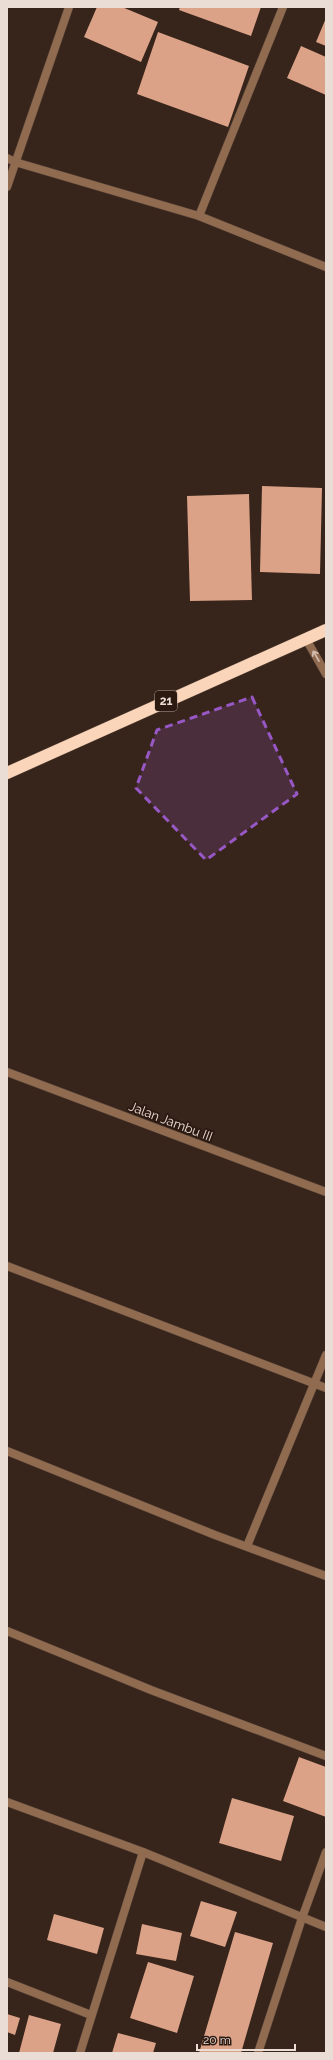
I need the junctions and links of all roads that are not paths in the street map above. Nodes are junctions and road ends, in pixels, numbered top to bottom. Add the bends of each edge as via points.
1 (69, 7) edge
2 (282, 7) edge
3 (7, 158) edge
4 (15, 162) junction
5 (7, 187) edge
6 (199, 216) junction
7 (326, 267) edge
8 (326, 630) edge
9 (306, 639) junction
10 (326, 674) edge
11 (7, 773) edge
12 (7, 1072) edge
13 (326, 1192) edge
14 (7, 1266) edge
15 (326, 1355) edge
16 (314, 1383) junction
17 (326, 1388) edge
18 (7, 1451) edge
19 (247, 1546) junction
20 (326, 1576) edge
21 (7, 1631) edge
22 (326, 1756) edge
23 (7, 1802) edge
24 (143, 1852) junction
25 (326, 1852) edge
26 (302, 1918) junction
27 (326, 1927) edge
28 (7, 1982) edge
29 (92, 2016) junction
30 (80, 2053) edge
31 (258, 2053) edge

1 - 4 street
2 - 6 street
3 - 4 street
4 - 5 street
4 - 6 street
6 - 7 street
8 - 9 highway, 21
10 -> 9 street
9 - 11 highway, 21
12 - 13 street, Jalan Jambu III
14 - 16 street
15 - 16 street
16 - 17 street
16 - 19 street
18 - 19 street
19 - 20 street
21 - 22 street via 151,1690
23 - 24 street
24 - 26 street
24 - 29 street
25 - 26 street
26 - 27 street
26 - 31 street
28 - 29 street
29 - 30 street

